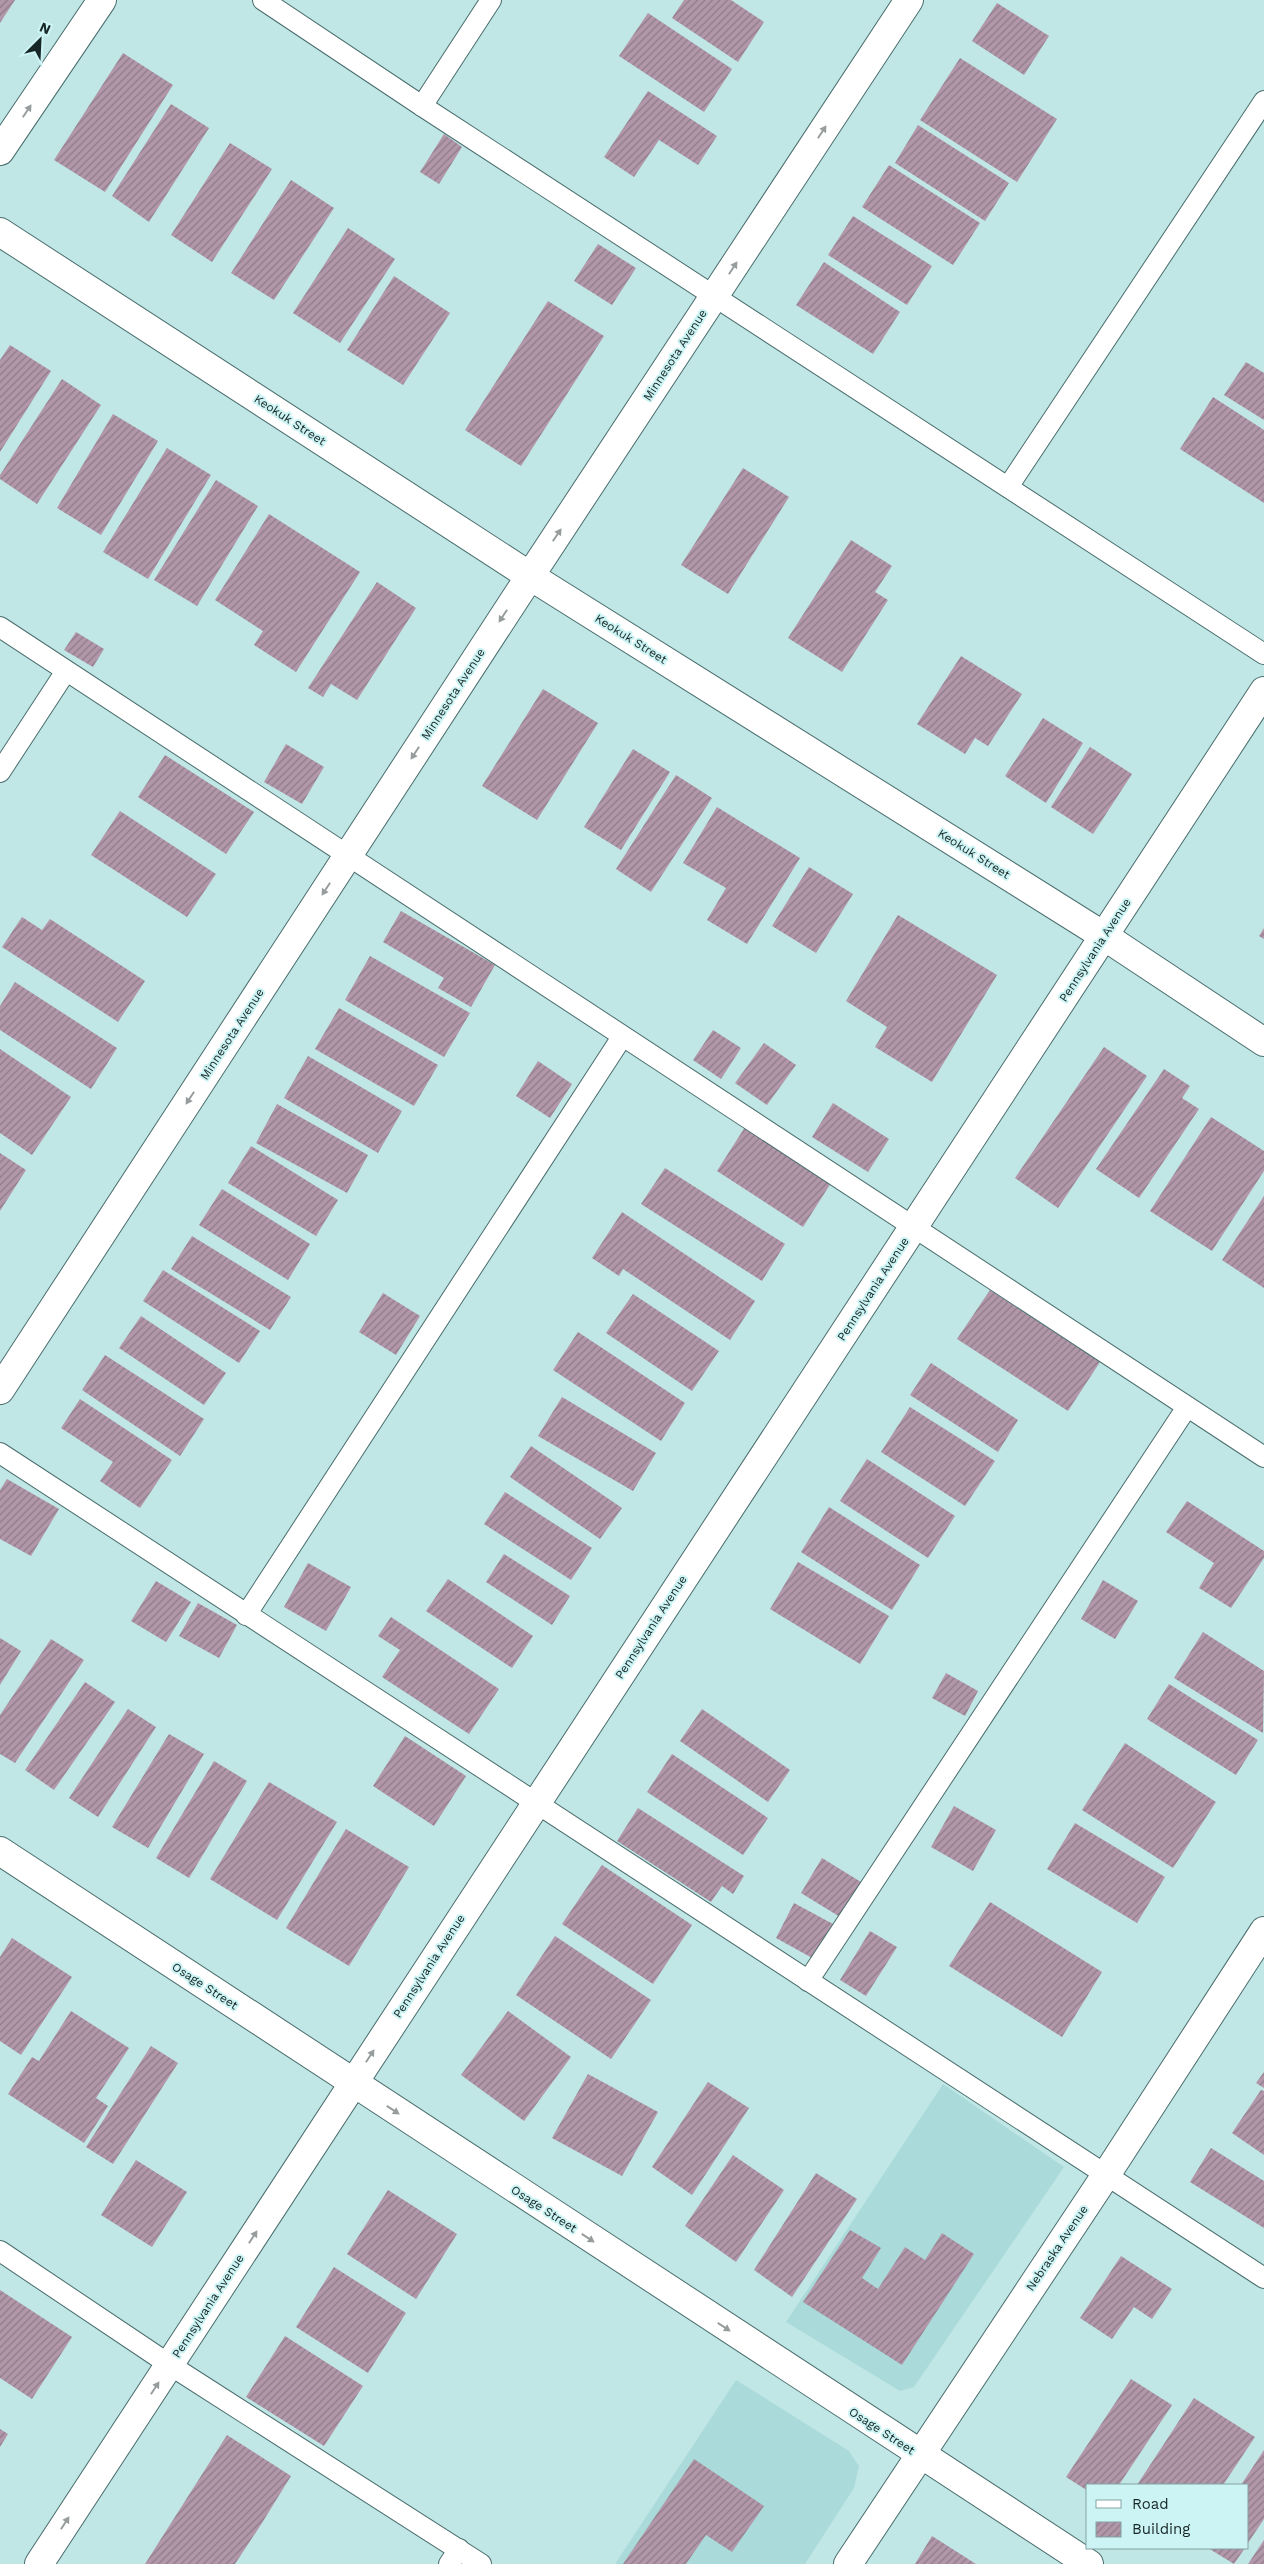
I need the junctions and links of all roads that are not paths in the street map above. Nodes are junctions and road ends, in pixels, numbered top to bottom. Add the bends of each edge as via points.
1 (102, 0) edge
2 (263, 0) edge
3 (491, 0) edge
4 (909, 0) edge
5 (1264, 101) edge
6 (422, 106) junction
7 (0, 151) edge
8 (0, 232) edge
9 (714, 297) junction
10 (1008, 487) junction
11 (530, 576) junction
12 (0, 627) edge
13 (1264, 654) edge
14 (66, 671) junction
15 (1264, 691) edge
16 (0, 772) edge
17 (348, 857) junction
18 (1104, 936) junction
19 (622, 1037) junction
20 (1264, 1042) edge
21 (913, 1228) junction
22 (0, 1390) edge
23 (1187, 1407) junction
24 (0, 1453) edge
25 (1264, 1457) edge
26 (246, 1615) junction
27 (536, 1803) junction
28 (0, 1851) edge
29 (1264, 1931) edge
30 (808, 1981) junction
31 (352, 2084) junction
32 (1106, 2175) junction
33 (0, 2251) edge
34 (1264, 2278) edge
35 (170, 2365) junction
36 (919, 2455) junction
37 (454, 2557) edge
38 (39, 2564) edge
39 (481, 2564) edge
40 (848, 2564) edge
41 (1089, 2564) edge

7 -> 1 street
2 - 6 lane
3 - 6 lane
9 -> 4 street, Minnesota Avenue
5 - 10 lane
6 - 9 lane
8 - 11 street, Keokuk Street
9 - 10 lane
11 -> 9 street, Minnesota Avenue
10 - 13 lane
11 -> 17 street, Minnesota Avenue
11 - 18 street, Keokuk Street
12 - 14 lane
14 - 16 lane
14 - 17 lane
15 - 18 street, Pennsylvania Avenue
17 - 19 lane
17 -> 22 street, Minnesota Avenue
18 - 20 street, Keokuk Street
18 - 21 street, Pennsylvania Avenue
19 - 21 lane
19 - 26 lane
21 - 23 lane
21 - 27 street, Pennsylvania Avenue
23 - 25 lane
23 - 30 lane
24 - 26 lane
26 - 27 lane
27 - 30 lane
31 -> 27 street, Pennsylvania Avenue
28 - 31 street, Osage Street
29 - 32 street, Nebraska Avenue
30 - 32 lane
35 -> 31 street, Pennsylvania Avenue
31 -> 36 street, Osage Street
32 - 34 lane
32 - 36 street, Nebraska Avenue
33 - 35 lane
35 - 37 lane
38 -> 35 street, Pennsylvania Avenue
36 - 40 street, Nebraska Avenue
36 - 41 street, Osage Street
37 - 39 lane

